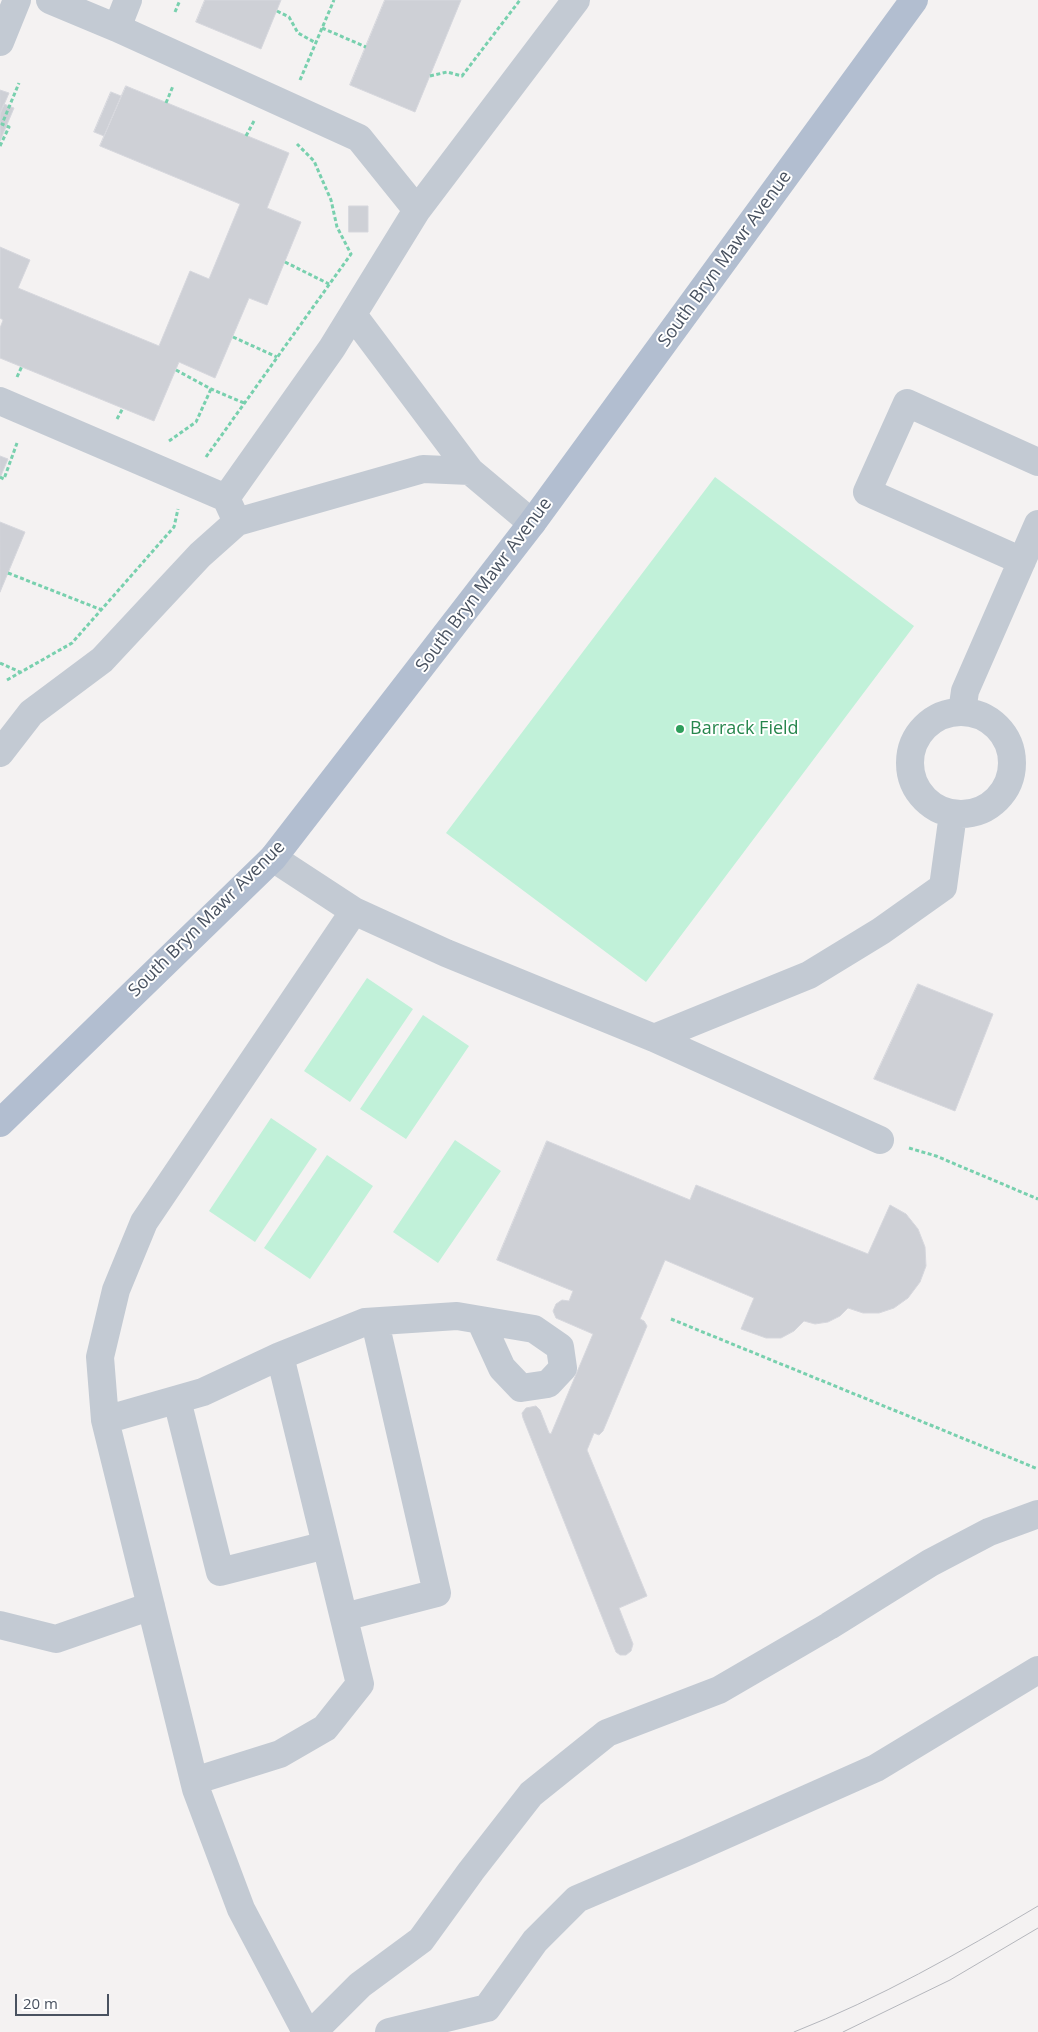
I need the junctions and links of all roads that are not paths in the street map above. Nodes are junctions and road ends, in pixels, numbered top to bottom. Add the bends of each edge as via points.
1 (17, 0) edge
2 (50, 0) edge
3 (128, 0) edge
4 (576, 0) edge
5 (914, 0) edge
6 (118, 28) junction
7 (0, 42) edge
8 (417, 210) junction
9 (353, 315) junction
10 (0, 401) edge
11 (1038, 462) edge
12 (470, 471) junction
13 (232, 510) junction
14 (532, 523) junction
15 (1038, 524) edge
16 (1022, 561) junction
17 (962, 712) junction
18 (0, 753) edge
19 (953, 814) junction
20 (273, 858) junction
21 (354, 911) junction
22 (654, 1038) junction
23 (0, 1123) edge
24 (880, 1140) road end
25 (480, 1320) dead end
26 (375, 1322) junction
27 (280, 1356) junction
28 (177, 1400) junction
29 (105, 1420) junction
30 (1038, 1514) edge
31 (326, 1545) junction
32 (151, 1606) junction
33 (344, 1617) junction
34 (0, 1625) edge
35 (1038, 1670) edge
36 (194, 1781) junction
37 (306, 2032) edge
38 (313, 2032) edge
39 (389, 2032) edge

1 - 7 lane
2 - 6 lane
3 - 6 lane
4 - 8 lane
5 - 14 main road, South Bryn Mawr Avenue
6 - 8 lane via 359,138
8 - 9 lane
9 - 12 lane
9 - 13 lane
10 - 13 lane via 192,483
11 - 16 lane via 907,403 867,492
12 - 13 lane via 422,469
12 - 14 lane
13 - 18 lane via 200,555 102,660 31,713
14 - 20 main road, South Bryn Mawr Avenue
15 - 16 lane
16 - 17 lane via 965,691
17 - 19 lane via 945,715 930,723 918,735 910,760 914,784 924,799 937,809
17 - 19 lane via 978,715 993,723 1005,735 1013,767 999,798 970,814
19 - 22 lane via 943,887 881,931 809,975
20 - 21 lane
20 - 23 main road, South Bryn Mawr Avenue
21 - 22 lane via 446,953
21 - 29 lane via 144,1222 116,1290 100,1357
22 - 24 lane
25 - 26 lane via 457,1316
26 - 27 lane via 365,1322
26 - 33 lane via 437,1593
27 - 28 lane via 203,1392
27 - 31 lane
28 - 29 lane
28 - 31 lane via 220,1572
29 - 32 lane
30 - 38 lane via 989,1532 930,1562 719,1690 607,1733 531,1794 421,1940 360,1985
31 - 33 lane
32 - 34 lane via 56,1639
32 - 36 lane
33 - 36 lane via 360,1684 325,1728 280,1754
35 - 39 lane via 876,1768 577,1899 535,1941 487,2008
36 - 37 lane via 241,1909

